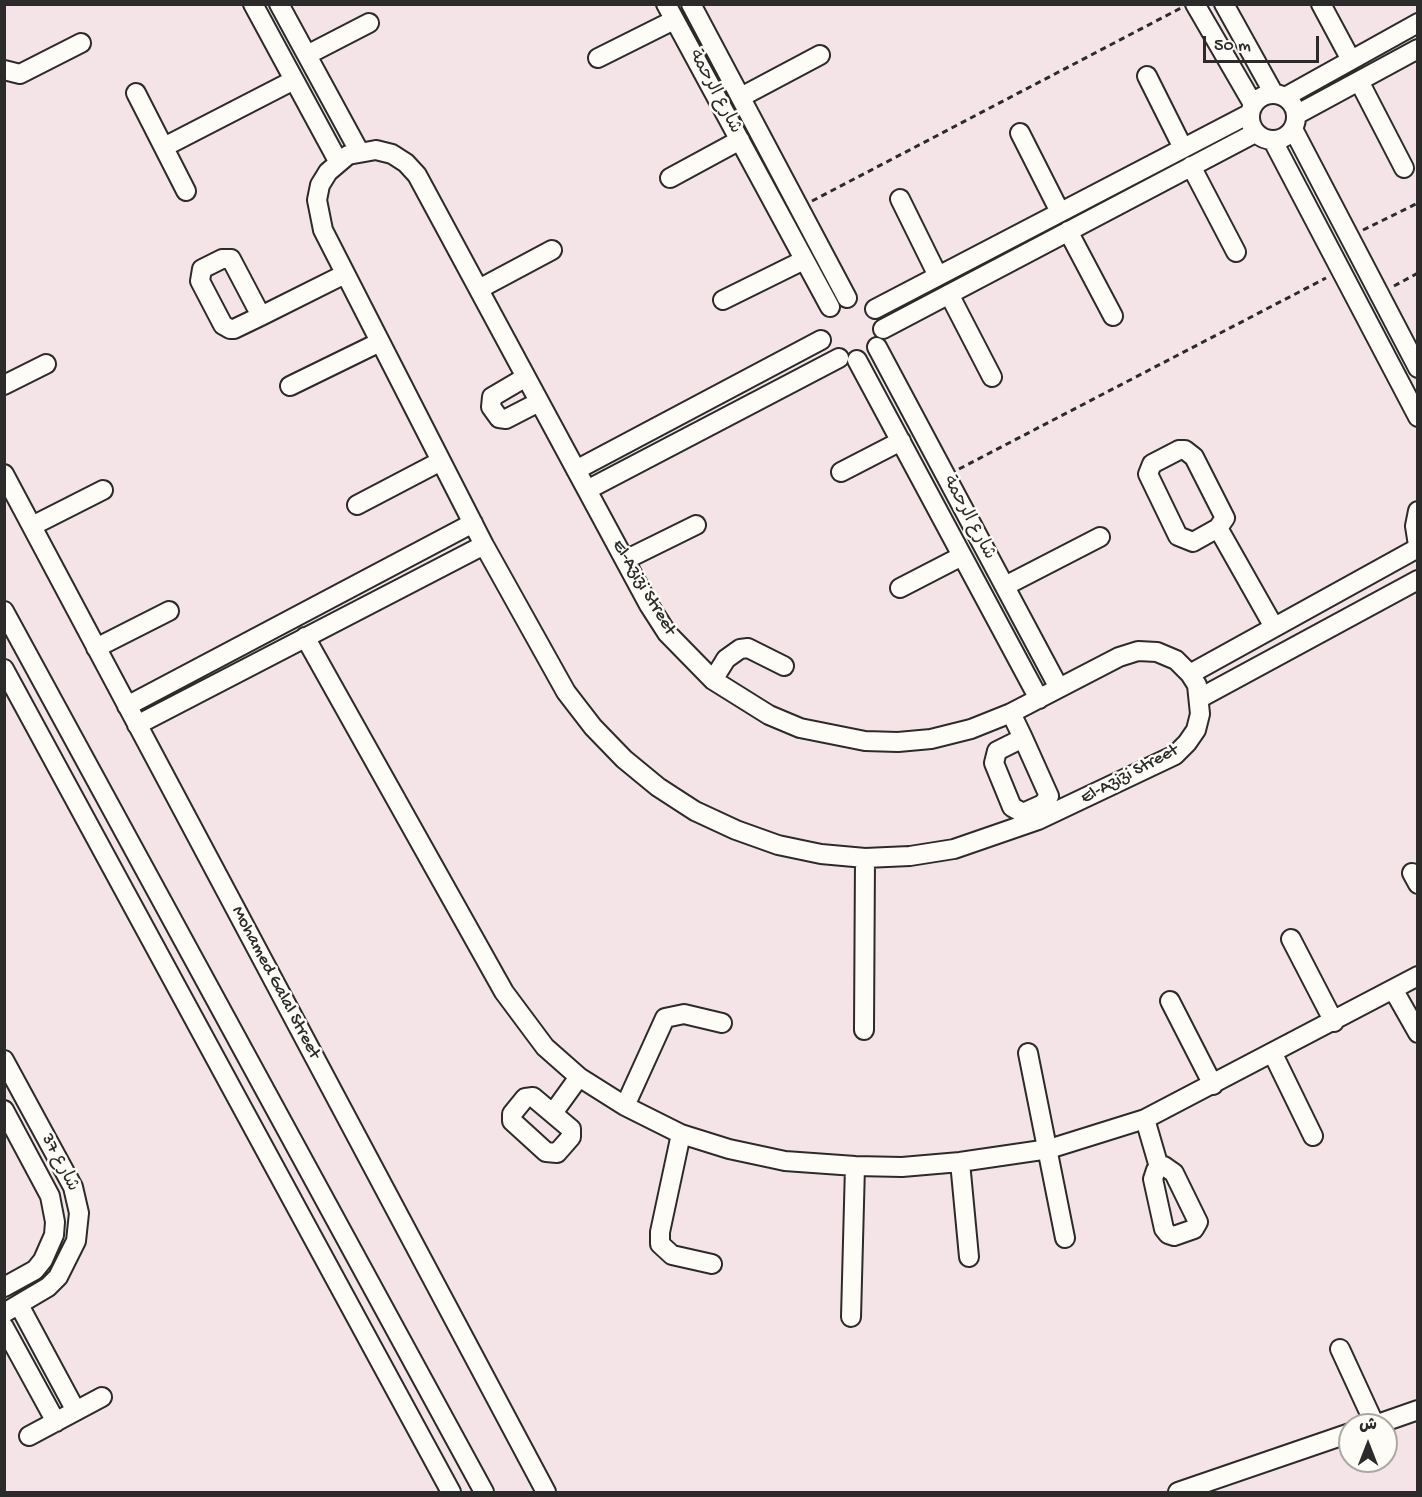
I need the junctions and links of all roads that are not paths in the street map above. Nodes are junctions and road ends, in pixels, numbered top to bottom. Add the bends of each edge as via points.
1 (253, 4) edge
2 (279, 4) edge
3 (691, 4) edge
4 (1195, 4) edge
5 (1224, 4) edge
6 (1321, 4) edge
7 (670, 12) edge
8 (369, 23) dead end
9 (1418, 23) edge
10 (81, 43) dead end
11 (1418, 50) edge
12 (306, 56) junction
13 (820, 56) dead end
14 (598, 58) dead end
15 (1351, 60) junction
16 (4, 70) edge
17 (1147, 75) dead end
18 (294, 80) junction
19 (1359, 81) junction
20 (136, 93) dead end
21 (1280, 96) junction
22 (741, 97) junction
23 (1251, 109) junction
24 (1294, 122) junction
25 (1020, 133) dead end
26 (1255, 133) junction
27 (740, 140) junction
28 (1273, 141) junction
29 (164, 147) junction
30 (1182, 148) junction
31 (359, 152) junction
32 (339, 161) junction
33 (1191, 166) junction
34 (1404, 168) dead end
35 (670, 178) dead end
36 (186, 190) dead end
37 (900, 199) dead end
38 (1060, 212) junction
39 (1068, 231) junction
40 (552, 250) dead end
41 (1236, 252) dead end
42 (804, 260) junction
43 (345, 274) junction
44 (938, 276) junction
45 (478, 289) junction
46 (949, 294) junction
47 (847, 298) junction
48 (723, 300) dead end
49 (830, 307) junction
50 (875, 309) junction
51 (261, 316) dead end
52 (1113, 316) dead end
53 (880, 338) junction
54 (821, 340) junction
55 (380, 342) junction
56 (839, 358) junction
57 (858, 360) junction
58 (46, 364) dead end
59 (1418, 368) edge
60 (525, 377) junction
61 (992, 377) dead end
62 (4, 385) edge
63 (290, 386) dead end
64 (539, 402) junction
65 (1418, 417) edge
66 (901, 441) junction
67 (441, 461) junction
68 (576, 470) junction
69 (841, 472) dead end
70 (4, 474) edge
71 (103, 490) dead end
72 (587, 490) junction
73 (357, 505) dead end
74 (1418, 511) edge
75 (473, 523) junction
76 (32, 525) junction
77 (696, 525) dead end
78 (1218, 528) junction
79 (1100, 537) dead end
80 (484, 544) junction
81 (1418, 546) edge
82 (962, 556) junction
83 (625, 560) junction
84 (1418, 580) edge
85 (1005, 586) junction
86 (900, 588) dead end
87 (4, 611) edge
88 (169, 611) dead end
89 (1274, 627) junction
90 (305, 637) junction
91 (96, 648) junction
92 (784, 666) dead end
93 (4, 669) edge
94 (1190, 674) junction
95 (713, 680) junction
96 (1059, 688) junction
97 (1200, 698) junction
98 (1039, 699) junction
99 (127, 706) junction
100 (1011, 713) junction
101 (137, 725) junction
102 (70, 734) junction
103 (1023, 738) dead end
104 (45, 748) junction
105 (865, 858) junction
106 (1291, 939) dead end
107 (1418, 976) edge
108 (1393, 989) junction
109 (1170, 1001) dead end
110 (1334, 1022) junction
111 (722, 1023) dead end
112 (864, 1030) dead end
113 (1418, 1033) edge
114 (1028, 1053) dead end
115 (1273, 1054) junction
116 (4, 1060) edge
117 (579, 1077) junction
118 (1213, 1085) junction
119 (626, 1106) junction
120 (4, 1110) edge
121 (553, 1113) dead end
122 (1145, 1119) junction
123 (681, 1134) junction
124 (1313, 1136) dead end
125 (1048, 1149) junction
126 (960, 1162) junction
127 (855, 1167) junction
128 (1160, 1167) dead end
129 (1065, 1238) dead end
130 (969, 1257) dead end
131 (712, 1264) dead end
132 (4, 1287) edge
133 (12, 1309) edge
134 (851, 1317) dead end
135 (4, 1327) edge
136 (1340, 1349) dead end
137 (102, 1397) dead end
138 (1418, 1410) edge
139 (76, 1411) junction
140 (1369, 1413) edge
141 (1398, 1417) edge
142 (56, 1422) junction
143 (29, 1436) dead end
144 (1338, 1437) edge
145 (451, 1492) edge
146 (484, 1492) edge
147 (546, 1492) edge
148 (1178, 1492) edge

1 - 18 street
2 - 12 street
3 - 22 street, شارع الرحمة
4 - 23 street
5 - 21 street
6 - 15 street
7 - 14 street
7 - 27 street, شارع الرحمة
8 - 12 street
9 - 15 street
10 - 16 street via 20,75
11 - 19 street
12 - 31 street
13 - 22 street
15 - 21 street
17 - 30 street
18 - 29 street
18 - 32 street
19 - 24 street
19 - 34 street
20 - 29 street
21 - 23 street via 1262,96
21 - 24 street via 1293,105
22 - 47 street, شارع الرحمة
23 - 26 street
23 - 30 street
24 - 28 street via 1284,138
24 - 59 street
25 - 38 street
26 - 28 street
26 - 33 street
27 - 35 street
27 - 42 street, شارع الرحمة
28 - 65 street
29 - 36 street
30 - 38 street
31 - 32 street, El-Azizi Street
31 - 45 street, El-Azizi Street via 376,150 392,154 417,175
32 - 43 street, El-Azizi Street via 320,185 317,200 318,215
33 - 39 street
33 - 41 street
37 - 44 street
38 - 44 street
39 - 46 street
39 - 52 street
40 - 45 street
42 - 48 street
42 - 49 street, شارع الرحمة
43 - 51 street
43 - 55 street, El-Azizi Street
44 - 50 street
45 - 60 street, El-Azizi Street
46 - 53 street
46 - 61 street
47 - 49 street
47 - 50 street via 867,302
49 - 54 street via 820,322
50 - 53 street
53 - 57 street
53 - 85 street, شارع الرحمة via 946,476
54 - 56 street
54 - 68 street
55 - 63 street
55 - 67 street, El-Azizi Street
56 - 57 street
56 - 72 street
57 - 66 street, شارع الرحمة
58 - 62 street
60 - 64 street, El-Azizi Street
60 - 64 street via 492,397 491,407 499,418 506,420
64 - 68 street, El-Azizi Street
66 - 69 street
66 - 82 street, شارع الرحمة
67 - 73 street
67 - 75 street, El-Azizi Street
68 - 72 street, El-Azizi Street
70 - 76 street, Mohamed Galal Street
71 - 76 street
72 - 83 street, El-Azizi Street
74 - 81 street
75 - 80 street, El-Azizi Street
75 - 99 street
76 - 91 street, Mohamed Galal Street
77 - 83 street
78 - 78 street via 1223,524 1224,513 1190,453 1179,450 1152,464 1149,480 1182,540 1193,542
78 - 89 street
79 - 85 street
80 - 90 street
80 - 105 street, El-Azizi Street via 566,692 593,727 641,773 695,811 736,830 778,845
81 - 89 street
82 - 86 street
82 - 98 street, شارع الرحمة
83 - 95 street, El-Azizi Street via 667,633
84 - 97 street
85 - 96 street, شارع الرحمة
87 - 102 street
88 - 91 street
89 - 94 street
90 - 101 street
90 - 117 street via 504,992 545,1047
91 - 99 street, Mohamed Galal Street
92 - 95 street via 748,648 740,649 726,659
93 - 104 street
94 - 96 street, El-Azizi Street via 1167,656 1138,651
94 - 97 street, El-Azizi Street
95 - 100 street, El-Azizi Street via 769,715 811,730 865,741 931,739
96 - 98 street, El-Azizi Street
97 - 105 street, El-Azizi Street via 1196,730 1175,755 1098,793 1038,820 954,849
98 - 100 street, El-Azizi Street
99 - 101 street, Mohamed Galal Street
100 - 103 street
101 - 147 street, Mohamed Galal Street
102 - 104 street
102 - 146 street
104 - 145 street
105 - 112 street
106 - 110 street
107 - 108 street
108 - 110 street
108 - 113 street
109 - 118 street
110 - 115 street
111 - 119 street via 684,1014 665,1018
114 - 125 street
115 - 118 street
115 - 124 street
116 - 133 street, شارع 37 via 73,1187 79,1214 76,1241 66,1266 48,1287
117 - 119 street
117 - 121 street
118 - 122 street
119 - 123 street
120 - 132 street, شارع 37 via 50,1196 55,1222 44,1260 35,1270
122 - 125 street
122 - 128 street
123 - 127 street via 785,1161
123 - 131 street via 660,1244 672,1255
125 - 126 street
125 - 129 street
126 - 127 street
126 - 130 street
127 - 134 street
133 - 139 street
135 - 142 street
136 - 140 street
137 - 139 street
138 - 141 street
139 - 142 street
142 - 143 street
144 - 148 street

